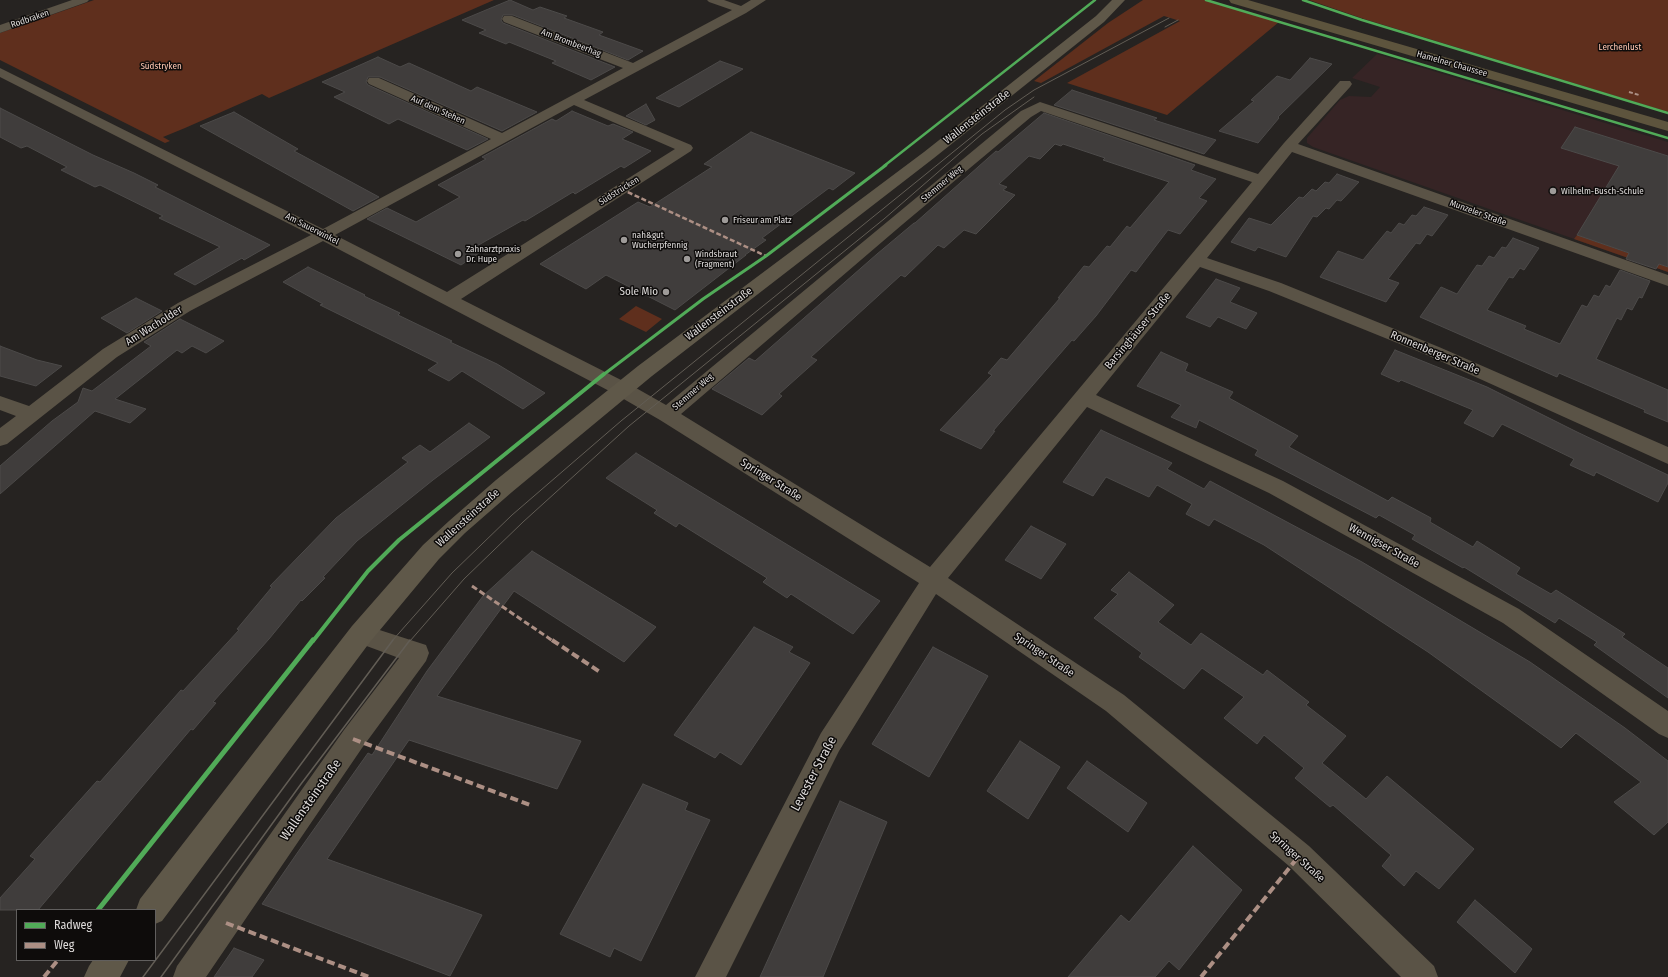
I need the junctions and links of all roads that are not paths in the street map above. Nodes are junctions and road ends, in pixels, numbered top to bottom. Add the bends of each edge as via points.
1 (84, 0) edge
2 (713, 0) edge
3 (760, 0) edge
4 (1235, 0) edge
5 (1274, 0) edge
6 (1124, 2) edge
7 (742, 10) junction
8 (508, 18) dead end
9 (0, 29) edge
10 (634, 68) junction
11 (0, 72) edge
12 (374, 81) dead end
13 (1345, 84) dead end
14 (573, 100) junction
15 (1668, 120) edge
16 (1668, 127) edge
17 (502, 138) junction
18 (1289, 146) junction
19 (1261, 180) junction
20 (323, 235) junction
21 (1197, 260) junction
22 (1668, 281) edge
23 (448, 299) junction
24 (622, 389) junction
25 (1082, 397) junction
26 (0, 403) edge
27 (32, 414) junction
28 (667, 414) junction
29 (0, 439) edge
30 (1668, 456) edge
31 (933, 580) junction
32 (362, 634) junction
33 (1668, 726) edge
34 (152, 909) edge
35 (112, 961) edge
36 (100, 977) edge
37 (188, 977) edge
38 (710, 977) edge
39 (1423, 977) edge

1 - 9 street, Rodbraken
2 - 7 street
3 - 7 street
4 - 16 main road, Hamelner Chaussee
5 - 15 main road, Hamelner Chaussee via 1505,68
6 - 24 street, Wallensteinstraße via 881,192
7 - 10 street
8 - 10 street, Am Brombeerhag
10 - 14 street
11 - 20 street, Am Sauerwinkel
12 - 17 street, Auf dem Stehen
13 - 18 street, Barsinghäuser Straße
14 - 17 street
14 - 23 street, Südstrücken via 686,148
17 - 20 street
18 - 19 street, Barsinghäuser Straße
18 - 22 street, Munzeler Straße
19 - 21 street, Barsinghäuser Straße
19 - 28 street, Stemmer Weg via 1040,106 1026,114
20 - 23 street, Am Sauerwinkel
20 - 27 street, Am Wacholder via 178,312 110,353
21 - 25 street, Barsinghäuser Straße
21 - 30 street, Ronnenberger Straße via 1275,287 1434,351
23 - 24 street, Am Sauerwinkel
24 - 28 street, Springer Straße
24 - 32 street, Wallensteinstraße via 457,527 431,552
25 - 31 street, Barsinghäuser Straße
25 - 33 street, Wennigser Straße via 1276,487 1511,616
26 - 27 street
27 - 29 street, Am Wacholder
28 - 31 street, Springer Straße
31 - 38 street, Levester Straße via 830,742
31 - 39 street, Springer Straße via 1115,703 1299,856
32 - 34 street, Wallensteinstraße
32 - 37 street, Wallensteinstraße via 417,653 353,739
35 - 36 street

